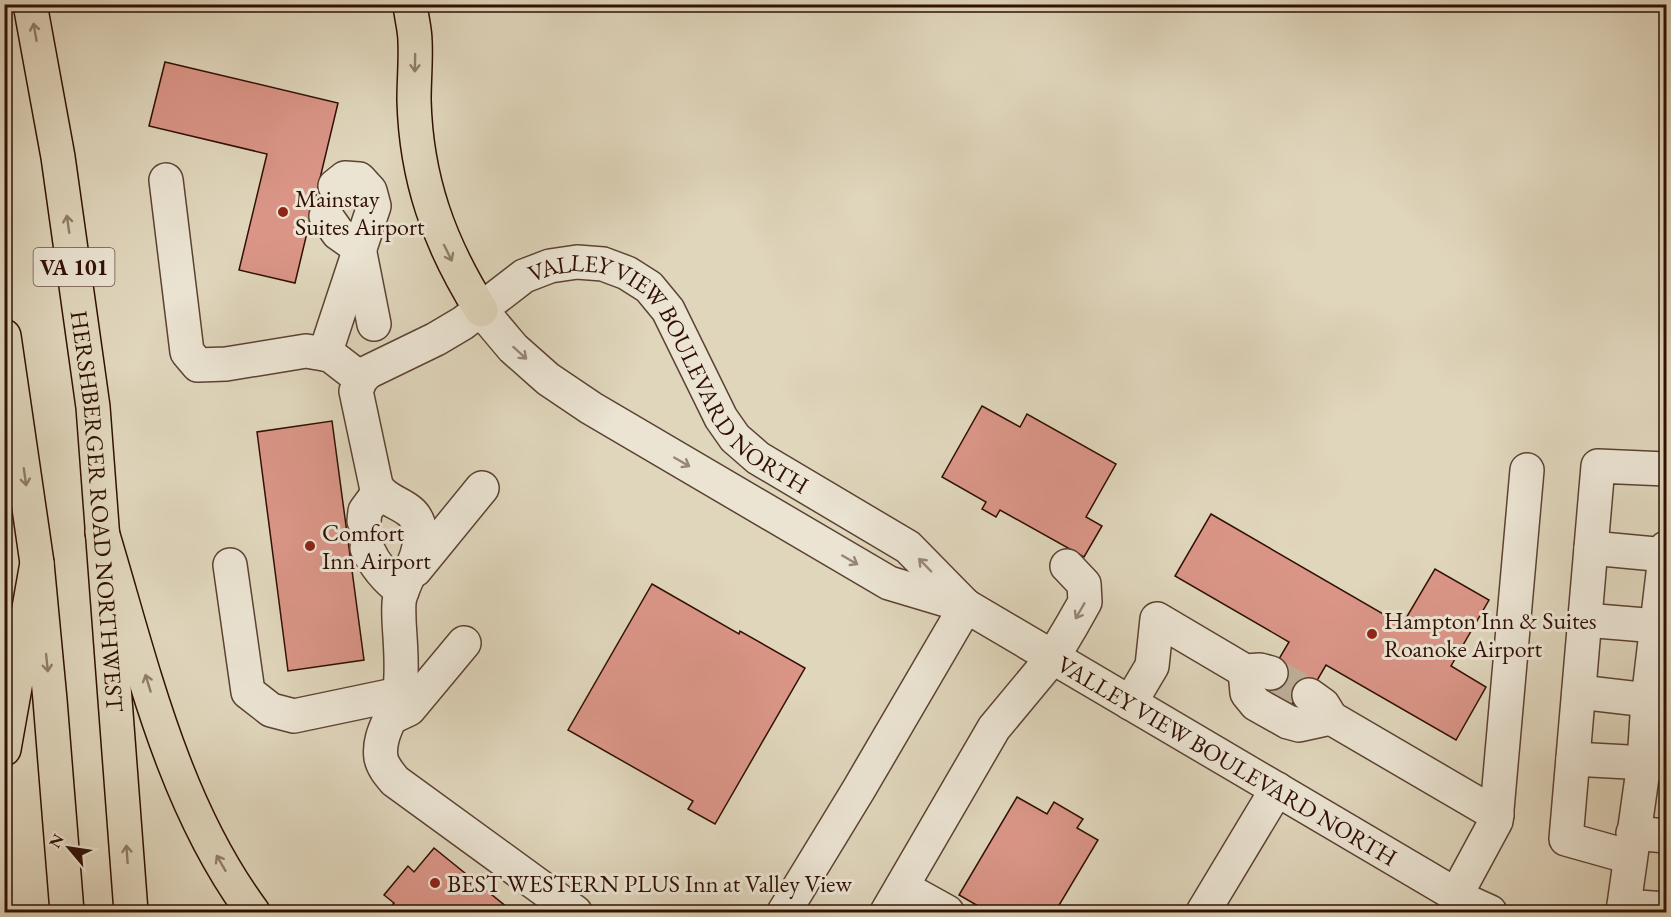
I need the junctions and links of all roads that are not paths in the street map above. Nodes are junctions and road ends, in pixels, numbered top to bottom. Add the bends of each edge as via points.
1 (30, 4) edge
2 (410, 4) edge
3 (166, 180) dead end
4 (359, 248) junction
5 (481, 310) junction
6 (374, 324) dead end
7 (4, 336) edge
8 (325, 354) junction
9 (361, 379) junction
10 (1666, 469) edge
11 (1527, 471) dead end
12 (482, 488) dead end
13 (379, 492) junction
14 (102, 532) junction
15 (1591, 548) junction
16 (1666, 548) edge
17 (1666, 555) edge
18 (37, 562) junction
19 (230, 565) dead end
20 (1067, 566) dead end
21 (405, 585) junction
22 (966, 606) junction
23 (1585, 620) junction
24 (1657, 626) junction
25 (464, 643) dead end
26 (1053, 657) junction
27 (1579, 692) junction
28 (1648, 700) junction
29 (1130, 703) junction
30 (395, 705) junction
31 (4, 750) edge
32 (1574, 759) junction
33 (1655, 763) edge
34 (1277, 789) junction
35 (1497, 815) junction
36 (1666, 836) edge
37 (1631, 845) junction
38 (1456, 895) junction
39 (895, 900) edge
40 (1624, 909) edge
41 (1666, 909) edge
42 (67, 912) edge
43 (131, 912) edge
44 (253, 912) edge
45 (575, 912) edge
46 (784, 912) edge
47 (947, 912) edge
48 (1203, 912) edge
49 (1490, 912) edge

14 -> 1 main road, HERSHBERGER ROAD NORTHWEST / VA 101 via 86,348 58,157
2 -> 5 main road via 415,39 418,156 426,192 444,244
3 - 8 street via 188,352 198,365 306,351
4 - 4 street via 374,206 370,191 358,179 345,178 331,201 338,233
4 - 6 street
4 - 8 street
5 - 9 street
5 -> 22 street, VALLEY VIEW BOULEVARD NORTH via 513,348 548,379 591,408 889,583
22 -> 5 street, VALLEY VIEW BOULEVARD NORTH via 908,547 758,458 735,438 721,418 668,310 648,287 627,273 603,264 550,266 524,276
7 -> 18 main road
8 - 9 street
9 - 13 street via 356,391
10 - 15 street via 1598,466
11 - 35 street
12 - 21 street
13 - 21 street via 409,509 418,520 417,555
13 - 21 street via 365,511 365,534 374,563 388,580
43 -> 14 main road, HERSHBERGER ROAD NORTHWEST / VA 101
44 -> 14 main road via 208,839 182,783
15 - 17 street
15 - 23 street
16 - 17 street
17 - 24 street
18 - 31 main road
18 -> 42 main road
19 - 30 street via 248,692 271,710 294,716
20 -> 26 street via 1084,584 1085,603
21 - 30 street via 399,599
22 - 26 street, VALLEY VIEW BOULEVARD NORTH
22 - 46 street
23 - 24 street
23 - 27 street
24 - 28 street
25 - 30 street via 409,709
26 - 29 street, VALLEY VIEW BOULEVARD NORTH
26 - 39 street via 993,728
27 - 28 street
27 - 32 street
28 - 33 street
29 - 34 street, VALLEY VIEW BOULEVARD NORTH
29 - 35 street via 1152,666 1157,619 1258,672 1247,693 1256,704 1288,723 1299,725 1320,707
30 - 45 street via 381,738 381,759 386,771
32 - 33 street
32 - 37 street via 1566,839
33 - 37 street
34 - 38 street, VALLEY VIEW BOULEVARD NORTH
34 - 48 street
35 - 38 street
36 - 37 street
37 - 40 street
38 - 49 street, VALLEY VIEW BOULEVARD NORTH
39 - 47 street
40 - 41 street

